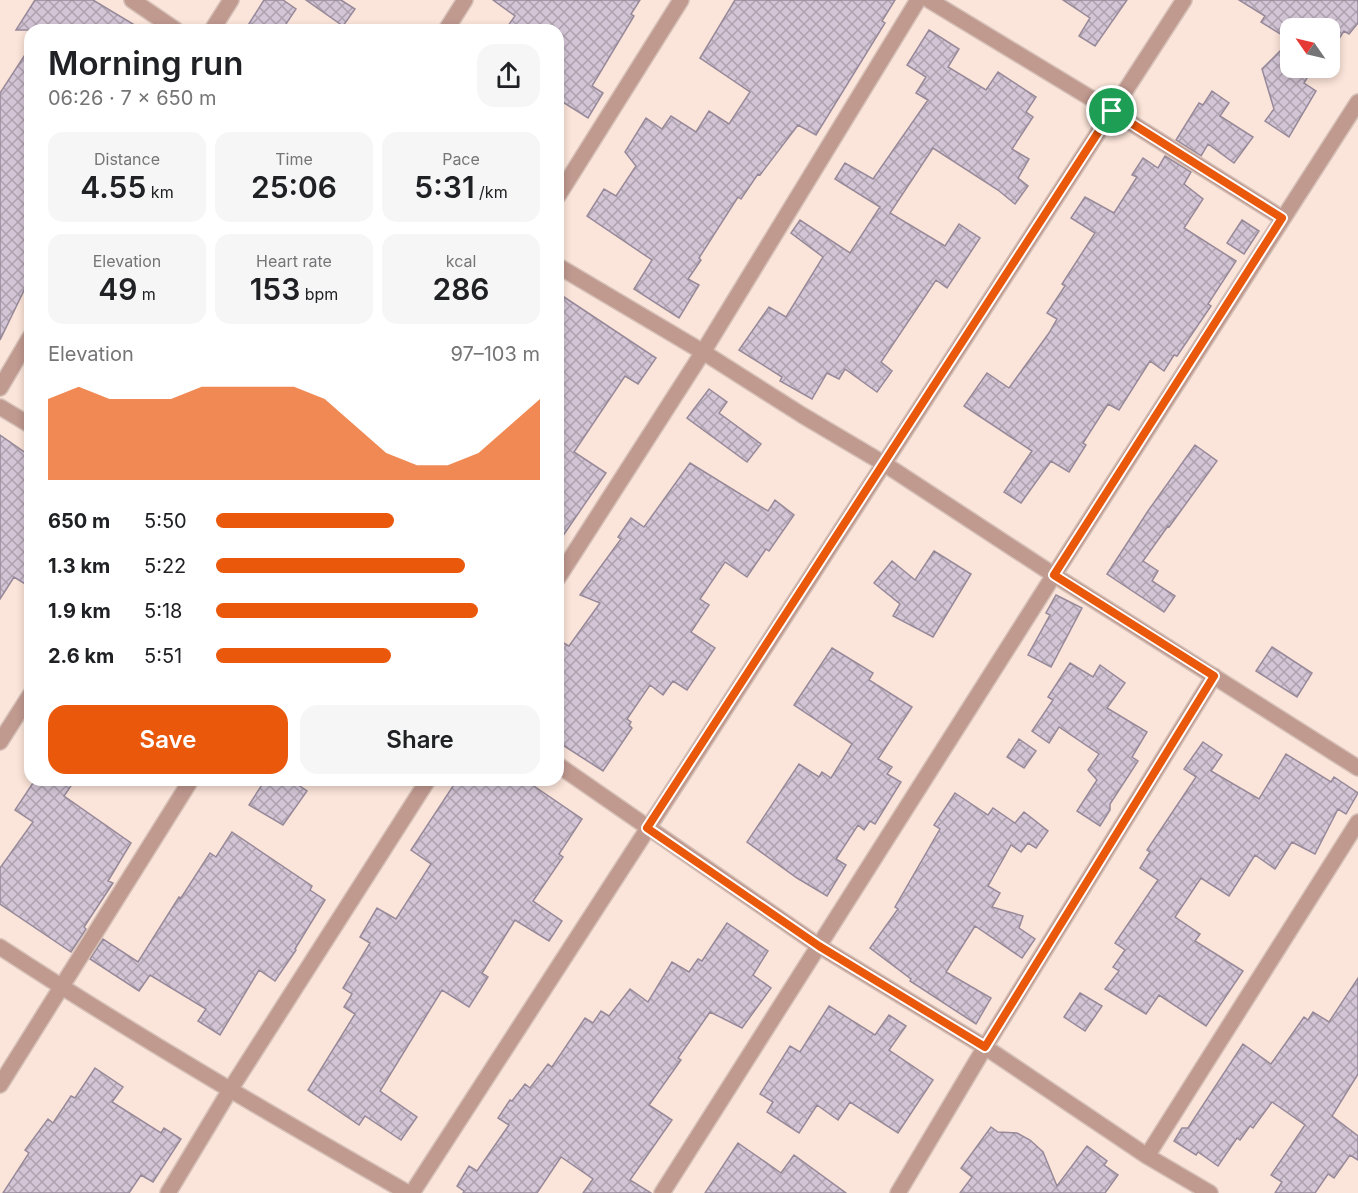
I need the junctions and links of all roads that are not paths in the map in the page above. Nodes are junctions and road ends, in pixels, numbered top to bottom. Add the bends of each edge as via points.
1 (132, 0) edge
2 (231, 0) edge
3 (465, 0) edge
4 (681, 0) edge
5 (918, 0) edge
6 (928, 0) edge
7 (1184, 0) edge
8 (167, 24) edge
9 (216, 24) edge
10 (450, 24) edge
11 (1358, 102) edge
12 (1112, 111) junction
13 (564, 186) edge
14 (1282, 218) junction
15 (564, 270) edge
16 (24, 347) edge
17 (703, 352) junction
18 (0, 388) edge
19 (0, 407) edge
20 (24, 422) edge
21 (883, 463) junction
22 (564, 569) edge
23 (1054, 575) junction
24 (1214, 676) junction
25 (24, 704) edge
26 (0, 742) edge
27 (1358, 768) edge
28 (564, 769) edge
29 (187, 786) edge
30 (424, 786) edge
31 (1358, 822) edge
32 (647, 828) junction
33 (819, 946) junction
34 (0, 947) edge
35 (61, 987) junction
36 (985, 1047) junction
37 (0, 1085) edge
38 (230, 1090) junction
39 (1146, 1156) junction
40 (168, 1193) edge
41 (410, 1193) edge
42 (662, 1193) edge
43 (898, 1193) edge
44 (1210, 1193) edge

1 - 8 street
2 - 9 street
3 - 10 street
4 - 13 street
5 - 17 street
6 - 12 street
7 - 12 street
11 - 14 street
12 - 14 street
12 - 21 street
14 - 23 street
15 - 17 street
16 - 18 street
17 - 21 street
17 - 22 street
19 - 20 street
21 - 23 street
21 - 32 street
23 - 24 street
23 - 33 street
24 - 27 street
24 - 36 street
25 - 26 street
28 - 32 street
29 - 35 street
30 - 38 street
31 - 39 street
32 - 33 street
32 - 41 street
33 - 36 street
33 - 42 street
34 - 35 street
35 - 37 street
35 - 38 street
36 - 39 street
36 - 43 street
38 - 40 street
38 - 41 street
39 - 44 street

